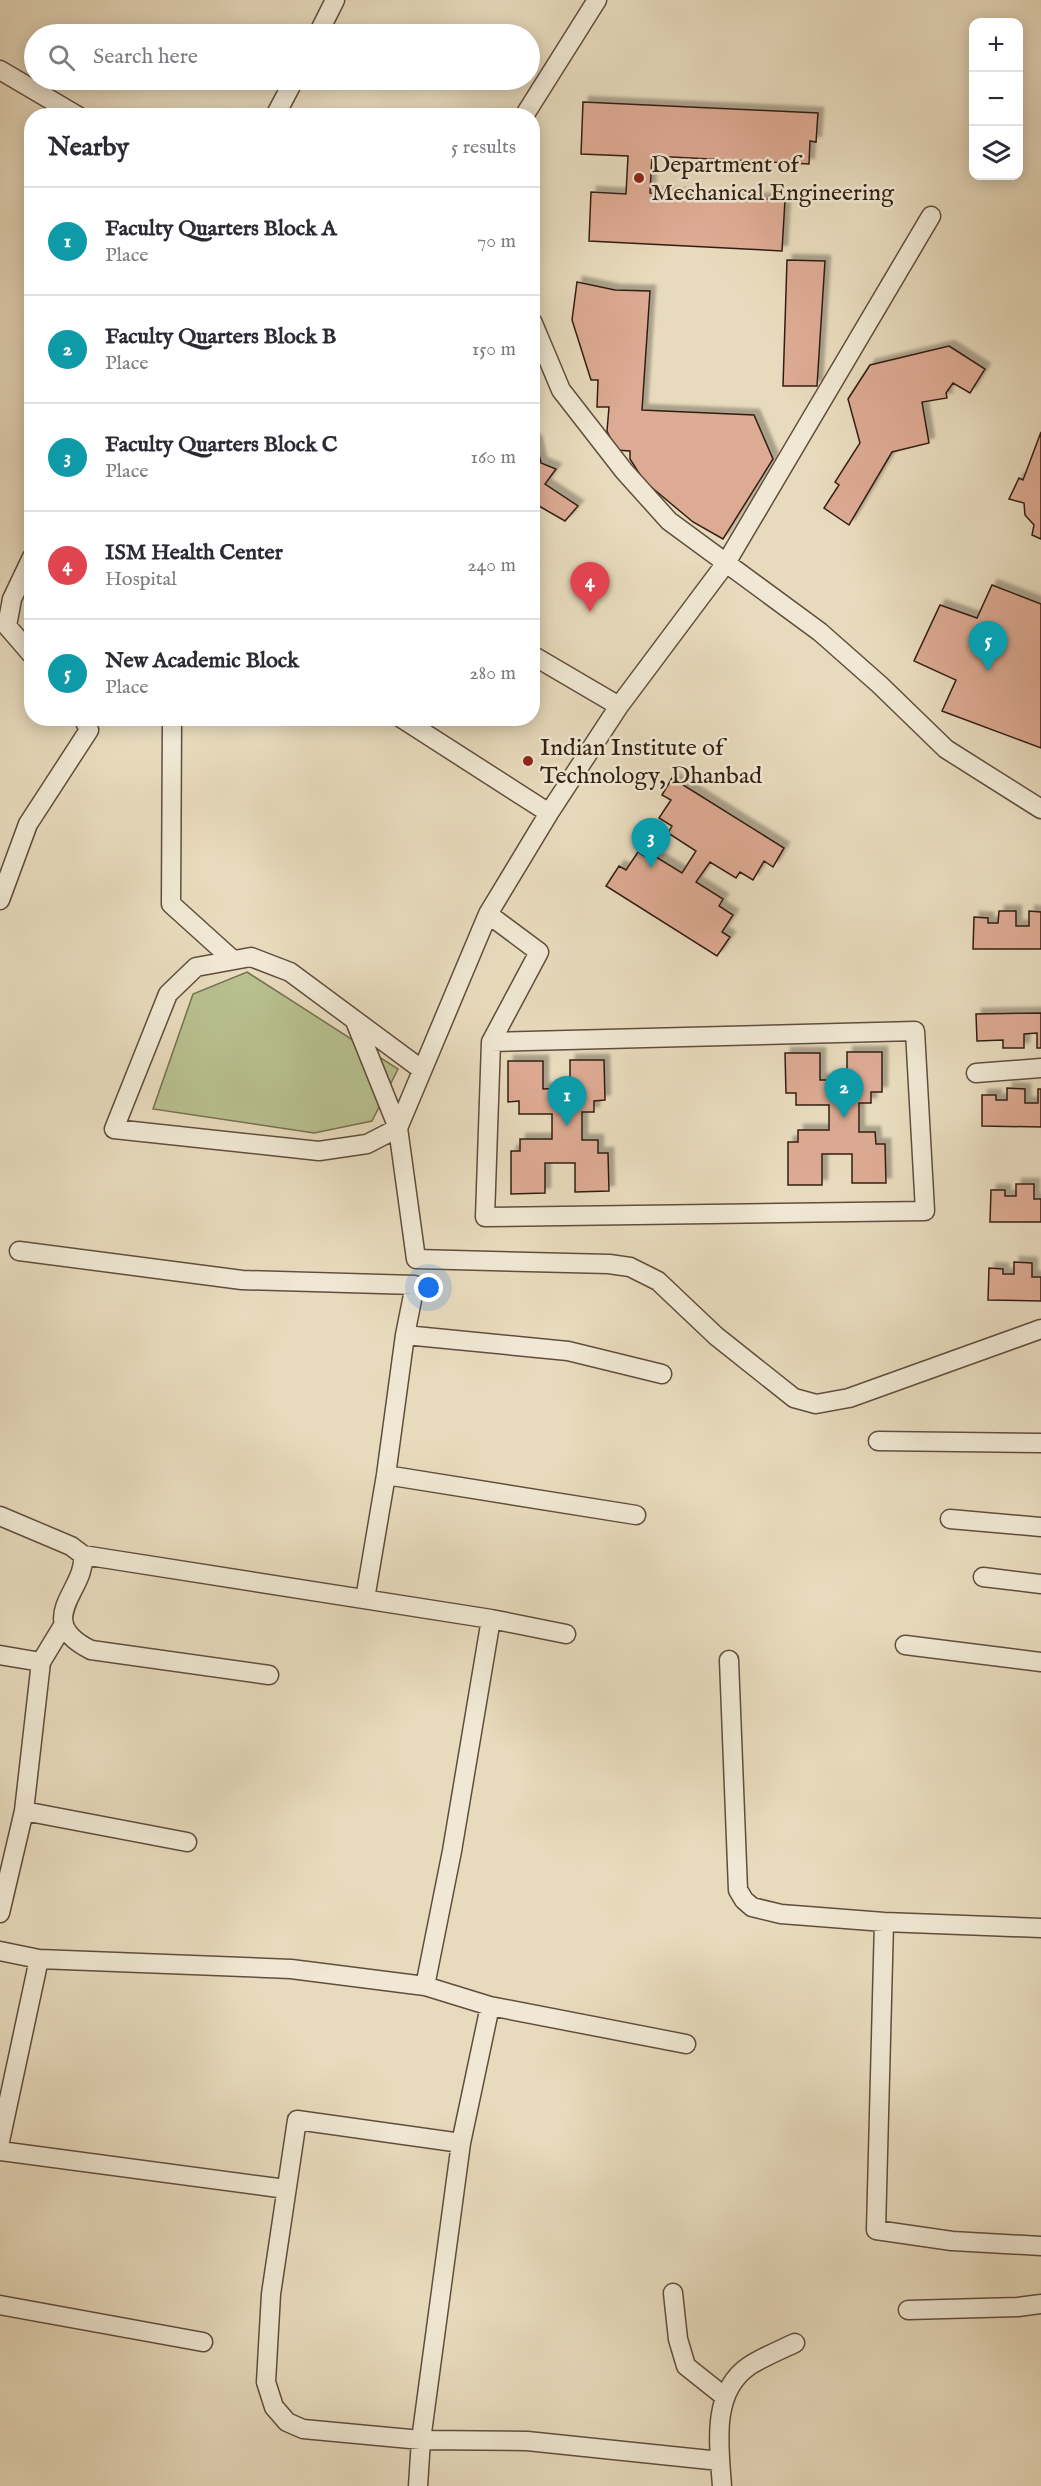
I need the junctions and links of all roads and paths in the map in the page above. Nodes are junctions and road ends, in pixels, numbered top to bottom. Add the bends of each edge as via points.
1 (335, 0) edge
2 (597, 0) edge
3 (323, 24) edge
4 (0, 70) edge
5 (24, 84) edge
6 (34, 90) edge
7 (289, 90) edge
8 (64, 108) edge
9 (279, 108) edge
10 (529, 108) edge
11 (931, 216) dead end
12 (540, 340) edge
13 (726, 563) junction
14 (24, 573) edge
15 (24, 646) edge
16 (540, 660) edge
17 (619, 706) junction
18 (87, 726) edge
19 (172, 726) edge
20 (413, 726) edge
21 (1041, 809) edge
22 (549, 813) junction
23 (0, 900) edge
24 (488, 914) junction
25 (233, 960) junction
26 (355, 1021) junction
27 (491, 1042) junction
28 (1041, 1068) edge
29 (422, 1069) junction
30 (976, 1074) dead end
31 (398, 1128) junction
32 (19, 1251) dead end
33 (1041, 1329) edge
34 (405, 1335) junction
35 (662, 1374) dead end
36 (878, 1441) dead end
37 (1041, 1443) edge
38 (386, 1475) junction
39 (636, 1515) dead end
40 (0, 1516) edge
41 (950, 1519) dead end
42 (1041, 1527) edge
43 (83, 1555) junction
44 (983, 1577) dead end
45 (1041, 1584) edge
46 (365, 1599) junction
47 (491, 1619) junction
48 (64, 1624) junction
49 (566, 1634) dead end
50 (905, 1645) dead end
51 (0, 1655) edge
52 (729, 1660) dead end
53 (41, 1662) junction
54 (1041, 1662) edge
55 (269, 1675) dead end
56 (24, 1811) junction
57 (187, 1842) dead end
58 (0, 1912) edge
59 (885, 1922) junction
60 (1041, 1928) edge
61 (0, 1951) edge
62 (39, 1959) junction
63 (425, 1986) junction
64 (490, 2006) junction
65 (686, 2044) dead end
66 (0, 2141) edge
67 (461, 2143) junction
68 (0, 2151) edge
69 (286, 2189) junction
70 (1041, 2246) edge
71 (673, 2294) dead end
72 (0, 2304) edge
73 (1041, 2304) edge
74 (908, 2310) dead end
75 (203, 2342) dead end
76 (795, 2343) dead end
77 (725, 2397) junction
78 (421, 2440) junction
79 (720, 2461) junction
80 (418, 2486) edge
81 (722, 2486) edge

1 - 3 street
2 - 10 street
4 - 5 street
6 - 8 street
7 - 9 street
11 - 13 street
12 - 13 street via 561,390 624,471 669,520
13 - 17 street
13 - 21 street via 820,632 946,749
14 - 15 street via 12,598 7,626
16 - 17 street
17 - 22 street
18 - 23 street via 89,730 28,824
19 - 25 street via 171,904
20 - 22 street
22 - 24 street
24 - 27 street via 539,952
24 - 29 street
25 - 26 street via 250,957 290,972
25 - 31 street via 196,967 168,994 114,1129 319,1151 367,1144
26 - 29 street
26 - 31 street
27 - 27 street via 485,1217 926,1211 915,1031
28 - 30 street
29 - 31 street
31 - 33 street via 416,1259 630,1267 658,1281 716,1336 794,1398 805,1402 849,1398
32 - 34 street via 242,1280 415,1285
34 - 35 street via 568,1351
34 - 38 street
36 - 37 street
38 - 39 street
38 - 46 street
40 - 43 street via 71,1546
41 - 42 street
43 - 46 street
43 - 48 street via 64,1608
44 - 45 street
46 - 47 street
47 - 49 street
47 - 63 street
48 - 53 street
48 - 55 street via 70,1635 91,1650
50 - 54 street
51 - 53 street
52 - 59 street via 738,1890 752,1907 781,1914
53 - 56 street
56 - 57 street
56 - 58 street
59 - 60 street
59 - 70 street via 876,2230 952,2241
61 - 62 street
62 - 63 street via 291,1969
62 - 66 street
63 - 64 street
64 - 65 street
64 - 67 street
67 - 69 street via 297,2120
67 - 78 street
68 - 69 street
69 - 78 street via 271,2294 266,2382 274,2408 287,2422 303,2429
71 - 77 street via 678,2339 686,2366
72 - 75 street
73 - 74 street
76 - 77 street via 749,2366 730,2382
77 - 79 street via 721,2406
78 - 79 street via 527,2441
78 - 80 street
79 - 81 street

